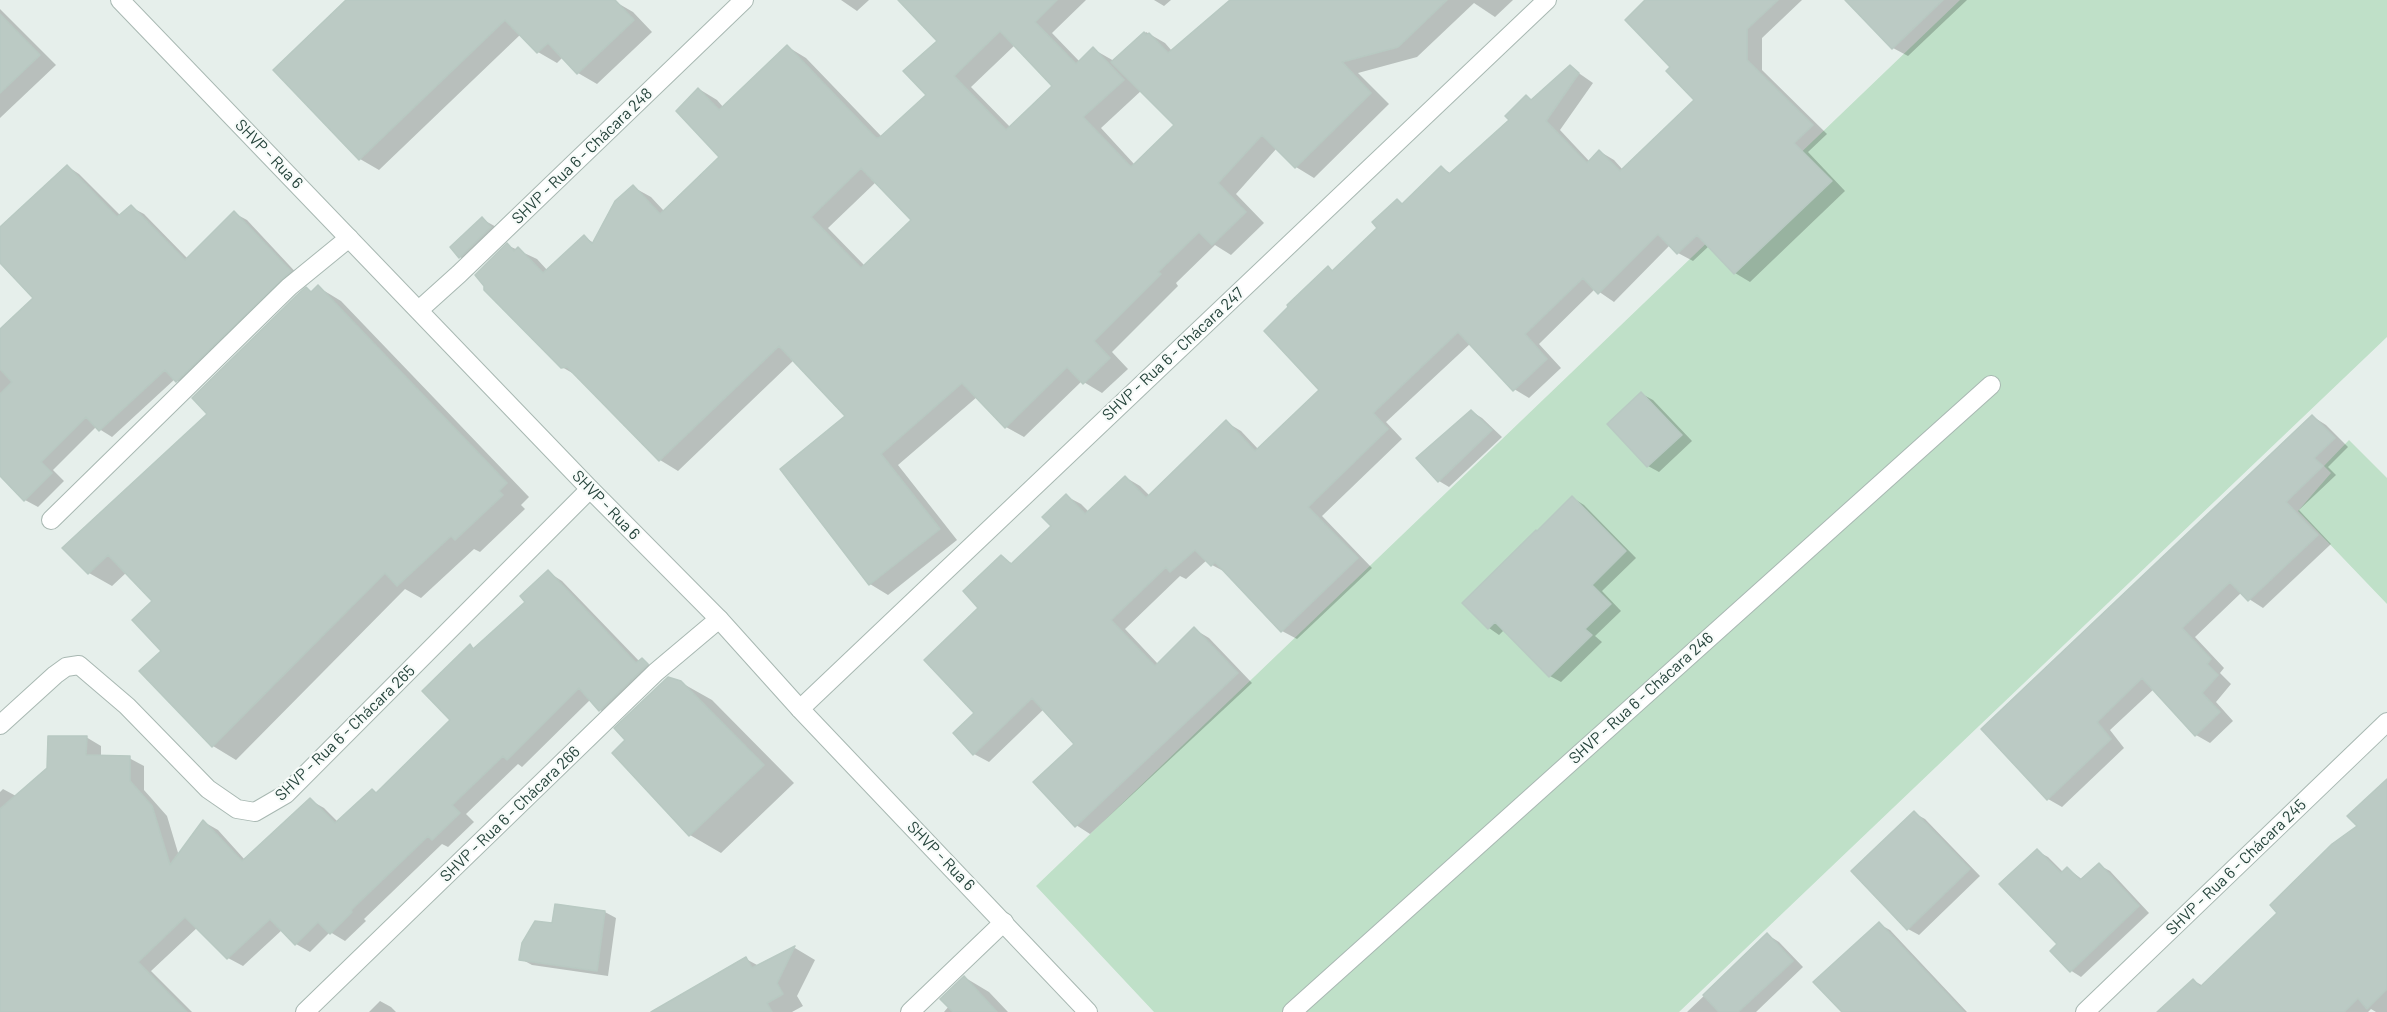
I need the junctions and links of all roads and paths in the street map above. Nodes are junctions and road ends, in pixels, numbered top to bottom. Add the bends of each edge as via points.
1 (120, 0) edge
2 (744, 0) edge
3 (1547, 0) edge
4 (349, 238) junction
5 (418, 310) junction
6 (1991, 385) dead end
7 (590, 489) junction
8 (51, 520) dead end
9 (719, 619) junction
10 (800, 709) junction
11 (2387, 722) edge
12 (0, 725) edge
13 (1004, 922) junction
14 (305, 1012) edge
15 (910, 1012) edge
16 (1088, 1012) edge
17 (1292, 1012) edge
18 (2085, 1012) edge

1 - 4 street, SHVP - Rua 6
2 - 5 street, SHVP - Rua 6 - Chácara 248
3 - 10 street, SHVP - Rua 6 - Chácara 247
4 - 5 street, SHVP - Rua 6
4 - 8 street via 289,287
5 - 7 street, SHVP - Rua 6
6 - 17 street, SHVP - Rua 6 - Chácara 246
7 - 9 street, SHVP - Rua 6
7 - 12 street, SHVP - Rua 6 - Chácara 265 via 286,794 255,812 237,809 208,789 127,706 79,665 66,667 55,675
9 - 10 street, SHVP - Rua 6
9 - 14 street, SHVP - Rua 6 - Chácara 266 via 656,672
10 - 13 street, SHVP - Rua 6
11 - 18 street, SHVP - Rua 6 - Chácara 245
13 - 15 street
13 - 16 street, SHVP - Rua 6

